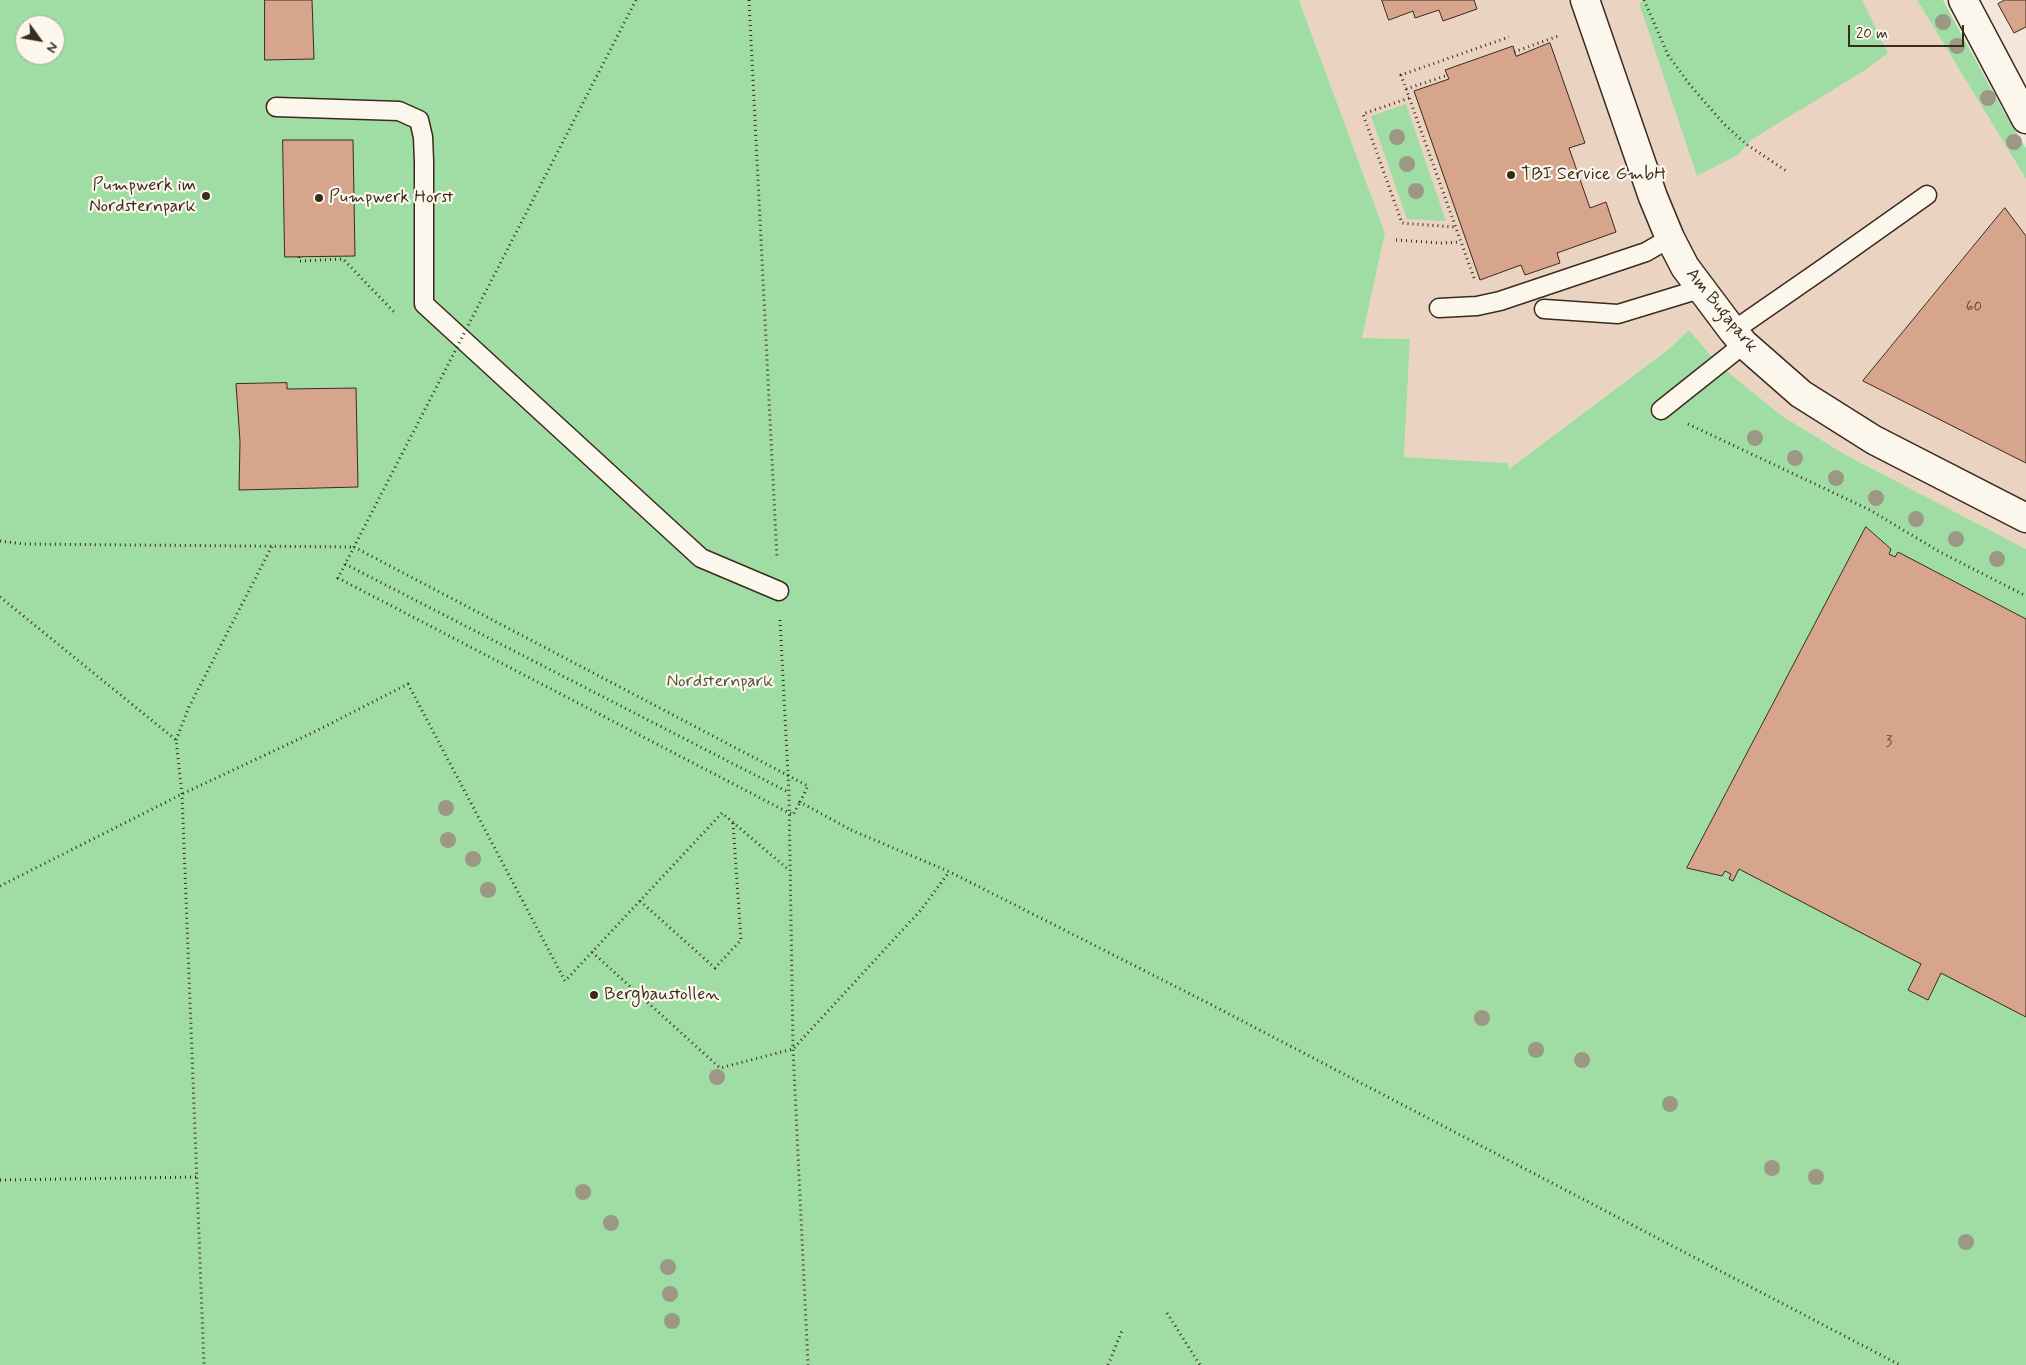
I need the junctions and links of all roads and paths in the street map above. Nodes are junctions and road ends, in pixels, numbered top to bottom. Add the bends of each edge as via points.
1 (636, 0) edge
2 (749, 0) edge
3 (1585, 0) edge
4 (1644, 0) edge
5 (1963, 0) edge
6 (1509, 37) dead end
7 (1550, 40) dead end
8 (1514, 52) dead end
9 (1448, 75) dead end
10 (1406, 89) junction
11 (1409, 98) junction
12 (276, 107) dead end
13 (2026, 119) edge
14 (1788, 172) dead end
15 (1927, 195) dead end
16 (1454, 227) junction
17 (1670, 238) junction
18 (1396, 240) dead end
19 (1460, 242) junction
20 (298, 257) dead end
21 (352, 267) dead end
22 (1700, 289) junction
23 (1485, 304) junction
24 (1439, 308) dead end
25 (1544, 309) dead end
26 (1738, 337) junction
27 (1661, 410) joint
28 (2026, 518) edge
29 (0, 541) edge
30 (272, 546) junction
31 (354, 547) junction
32 (345, 564) junction
33 (779, 591) junction
34 (2026, 596) edge
35 (0, 597) edge
36 (176, 740) junction
37 (789, 793) junction
38 (182, 794) junction
39 (800, 802) junction
40 (733, 822) junction
41 (789, 871) junction
42 (950, 872) junction
43 (0, 886) edge
44 (640, 901) junction
45 (592, 952) junction
46 (793, 1049) junction
47 (197, 1177) junction
48 (0, 1180) edge
49 (1167, 1313) dead end
50 (1123, 1328) dead end
51 (204, 1365) edge
52 (808, 1365) edge
53 (1108, 1365) edge
54 (1200, 1365) edge
55 (1900, 1365) edge

1 - 31 path, bridge
2 - 33 path
3 - 17 street, Am Bugapark
4 - 14 path via 1668,55 1690,85 1746,144
5 - 13 street
6 - 10 path via 1401,76
7 - 8 path
9 - 10 path
10 - 11 path
11 - 16 path
11 - 16 path via 1363,114 1402,223
12 - 33 lane via 399,111 418,120 424,161 424,304 701,558
15 - 26 lane via 1824,268
16 - 19 path
17 - 22 street, Am Bugapark
17 - 23 lane via 1646,252
18 - 19 path
19 - 23 path
20 - 21 path via 299,262 343,259
22 - 25 lane via 1618,314
22 - 26 street, Am Bugapark
23 - 24 lane
26 - 27 lane
26 - 28 street, Am Bugapark via 1801,394 1874,440
27 - 34 path via 1870,510 1940,552
29 - 30 path via 24,544
30 - 31 path
30 - 36 path via 192,701
31 - 32 path, bridge
31 - 39 path, bridge via 808,786
32 - 37 path
32 - 39 path, bridge via 338,578 347,583 793,814
33 - 37 path
35 - 36 path
36 - 38 path
37 - 41 path
38 - 43 path
38 - 45 path via 408,684 565,981
38 - 47 path
39 - 42 path, bridge via 851,830
40 - 41 path
40 - 44 path via 722,813
40 - 44 path via 742,940 715,968
41 - 46 path
42 - 46 path via 921,910
42 - 55 path via 1492,1150
44 - 45 path
45 - 46 path via 720,1068
46 - 52 path
47 - 48 path
47 - 51 path
49 - 54 path
50 - 53 path

